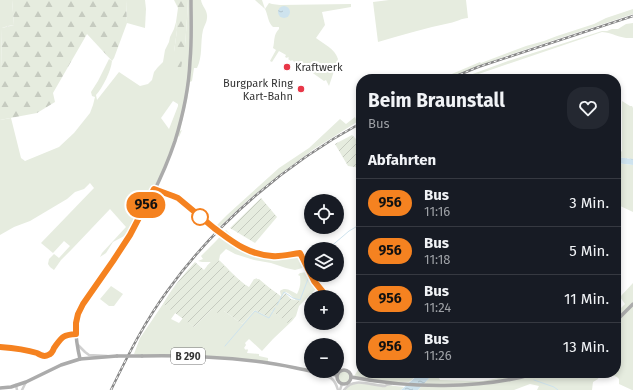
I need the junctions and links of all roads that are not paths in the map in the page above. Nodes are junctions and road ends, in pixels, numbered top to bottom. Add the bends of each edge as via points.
1 (191, 0) edge
2 (633, 304) edge
3 (621, 316) edge
4 (78, 346) junction
5 (115, 356) junction
6 (80, 359) junction
7 (71, 362) junction
8 (304, 370) edge
9 (344, 370) edge
10 (332, 378) edge
11 (337, 378) edge
12 (351, 378) junction
13 (522, 378) edge
14 (26, 382) junction
15 (342, 384) junction
16 (393, 384) junction
17 (16, 385) junction
18 (2, 388) edge
19 (10, 390) edge
20 (17, 390) edge
21 (22, 390) edge
22 (339, 390) edge
23 (344, 390) edge

1 - 4 main road via 190,67 175,140 141,216 78,314
2 - 3 main road
4 - 5 street via 89,355
4 - 6 main road
4 - 7 main road via 78,352
5 - 6 main road, B 290
5 - 8 main road, B 290, bridge via 227,358
6 - 7 main road, B 290
7 - 14 main road, B 290
9 - 12 main road, B 290 via 349,371
10 - 22 street
11 - 15 main road
12 - 15 main road via 348,383
12 - 16 main road, B 290
13 - 16 main road, B 290 via 483,386
14 - 17 main road, B 290
14 - 21 street
15 - 22 street
16 - 23 street via 385,386 355,383
17 - 18 main road, B 290
17 - 20 street
18 - 19 street

